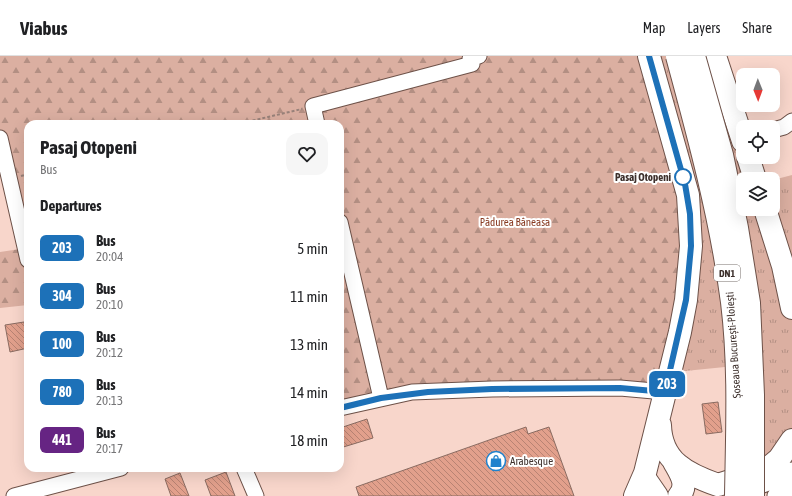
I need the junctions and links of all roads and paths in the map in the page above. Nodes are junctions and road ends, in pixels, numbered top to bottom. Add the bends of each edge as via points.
1 (649, 56) edge
2 (677, 56) edge
3 (694, 56) edge
4 (715, 56) edge
5 (475, 57) edge
6 (313, 106) junction
7 (255, 120) edge
8 (316, 120) edge
9 (736, 120) edge
10 (792, 121) edge
11 (780, 127) edge
12 (0, 138) edge
13 (767, 216) edge
14 (344, 239) edge
15 (24, 243) edge
16 (792, 308) edge
17 (665, 392) junction
18 (381, 398) junction
19 (344, 407) edge
20 (660, 419) junction
21 (792, 440) edge
22 (792, 453) edge
23 (674, 462) junction
24 (92, 472) edge
25 (246, 472) edge
26 (792, 472) edge
27 (78, 474) edge
28 (647, 488) edge
29 (792, 490) edge
30 (712, 493) edge
31 (14, 496) edge
32 (256, 496) edge
33 (679, 496) edge
34 (736, 496) edge
35 (752, 496) edge
36 (777, 496) edge

1 - 17 highway via 685,184 690,214 686,300
2 - 34 highway, Șoseaua București-Ploiești / DN1, bridge via 705,159 732,303 737,394
3 - 35 highway, Șoseaua București-Ploiești / DN1, bridge via 722,154 737,228 748,303 753,395
4 - 9 highway
5 - 6 street via 472,64
6 - 7 path
6 - 8 street
10 - 11 street
12 - 15 street
13 - 16 highway
14 - 18 street
17 - 18 street via 620,388 492,389 412,392
17 - 20 highway
18 - 19 street
20 - 23 highway via 662,441
20 - 28 highway
21 - 30 highway via 779,459 767,469
22 - 30 highway via 772,472
23 - 30 highway
23 - 33 highway via 684,483
24 - 27 street
25 - 32 street
26 - 30 main road
27 - 31 street
29 - 36 main road

